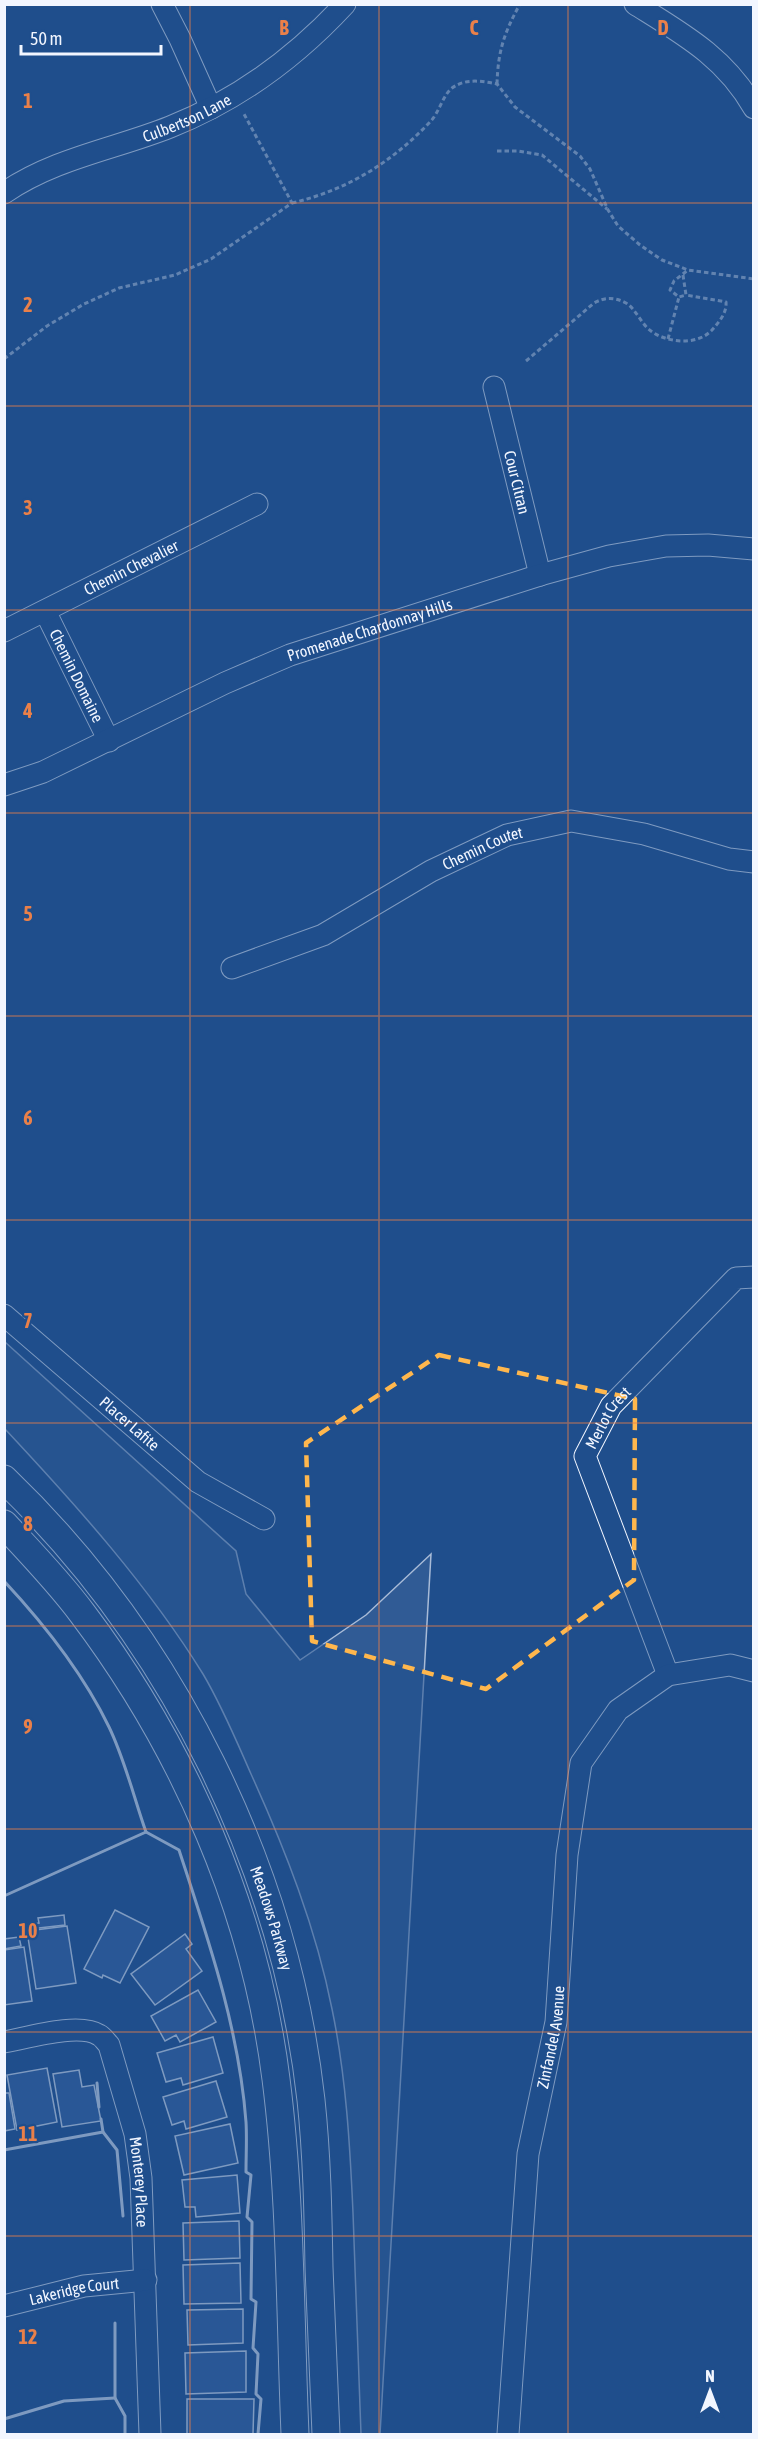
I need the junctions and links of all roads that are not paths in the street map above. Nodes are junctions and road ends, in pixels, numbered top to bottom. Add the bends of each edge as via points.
1 (162, 4) edge
2 (345, 4) edge
3 (635, 4) edge
4 (211, 108) junction
5 (753, 108) edge
6 (4, 193) edge
7 (494, 387) dead end
8 (257, 504) dead end
9 (753, 549) edge
10 (540, 575) junction
11 (45, 611) junction
12 (4, 631) edge
13 (108, 741) junction
14 (4, 785) edge
15 (753, 862) edge
16 (232, 968) dead end
17 (753, 1277) edge
18 (4, 1315) edge
19 (4, 1479) edge
20 (264, 1519) dead end
21 (4, 1524) edge
22 (753, 1671) edge
23 (668, 1675) junction
24 (4, 2042) edge
25 (146, 2280) junction
26 (4, 2306) edge
27 (150, 2434) edge
28 (295, 2434) edge
29 (326, 2434) edge
30 (508, 2434) edge

1 - 4 street
2 - 4 street, Culbertson Lane via 266,76
3 - 5 street via 695,41 722,65
4 - 6 street, Culbertson Lane via 169,127 67,160
7 - 10 street, Cour Citran
8 - 11 street, Chemin Chevalier
9 - 10 street, Promenade Chardonnay Hills via 666,546 609,556
10 - 13 street, Promenade Chardonnay Hills via 290,655 225,682
11 - 12 street, Chemin Chevalier
11 - 13 street, Chemin Domaine
13 - 14 street, Promenade Chardonnay Hills via 43,772
15 - 16 street, Chemin Coutet via 729,859 644,834 571,822 507,835 431,871 323,934
17 - 23 street, Merlot Crest via 736,1278 611,1406 585,1456
18 - 20 street, Placer Lafite via 198,1482
19 - 29 main road, Meadows Parkway via 69,1549 142,1644 223,1785 265,1898 291,1989 311,2100
21 - 28 main road, Meadows Parkway via 82,1613 135,1691 175,1759 226,1877 261,1995 276,2079 286,2198
22 - 23 street via 730,1665
23 - 30 street, Zinfandel Avenue via 618,1710 580,1763 567,1855 555,2022 528,2154
24 - 25 street, Monterey Place via 71,2030 91,2031 109,2045 135,2134
25 - 26 street, Lakeridge Court via 84,2286
25 - 27 street, Monterey Place

